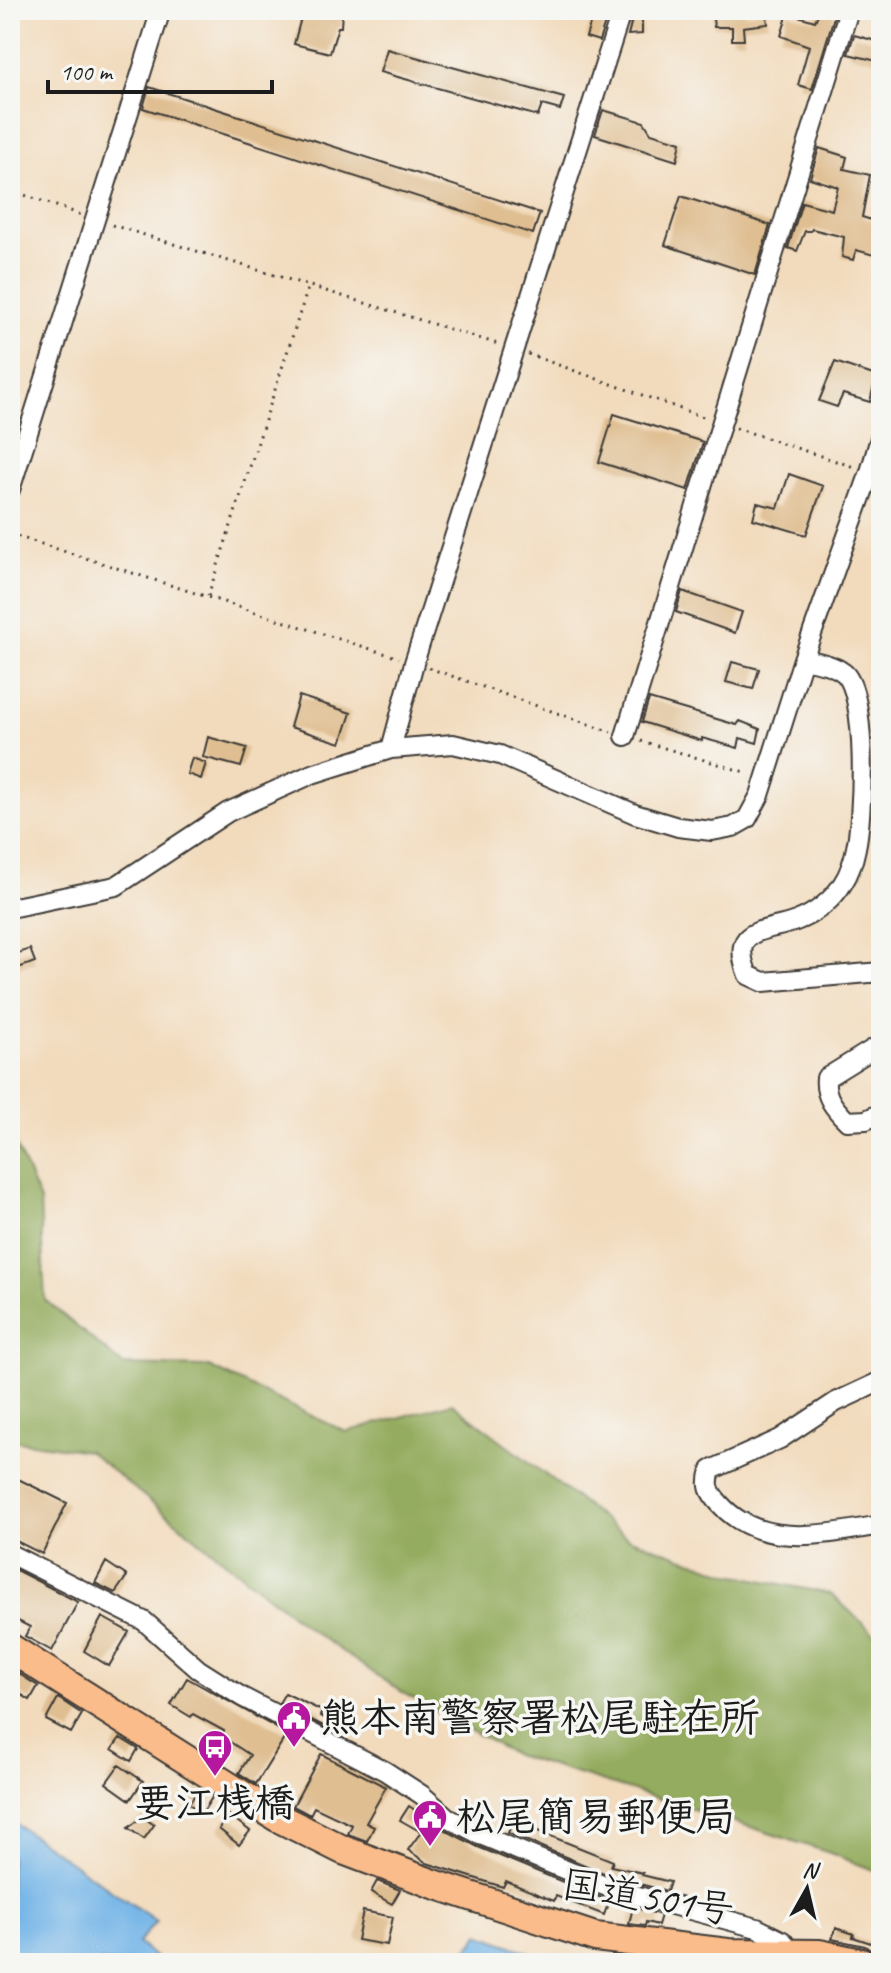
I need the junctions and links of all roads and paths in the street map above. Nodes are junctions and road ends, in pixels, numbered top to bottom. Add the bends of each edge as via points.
1 (161, 10) edge
2 (622, 10) edge
3 (851, 10) edge
4 (10, 190) edge
5 (94, 219) junction
6 (309, 285) junction
7 (514, 349) junction
8 (715, 421) dead end
9 (729, 426) dead end
10 (881, 435) edge
11 (870, 472) junction
12 (10, 490) edge
13 (10, 534) edge
14 (208, 596) junction
15 (803, 659) junction
16 (414, 663) junction
17 (625, 736) junction
18 (391, 749) junction
19 (766, 778) junction
20 (10, 908) edge
21 (881, 972) edge
22 (881, 1044) edge
23 (881, 1113) edge
24 (881, 1381) edge
25 (881, 1525) edge
26 (10, 1554) edge
27 (10, 1648) edge
28 (790, 1952) junction
29 (861, 1963) edge

1 - 5 street
2 - 7 street
3 - 17 street
4 - 5 path
5 - 6 path
5 - 12 street
6 - 7 path
6 - 14 path
7 - 8 path
7 - 16 street
9 - 11 path
10 - 11 street
11 - 15 street
13 - 14 path
14 - 16 path
15 - 19 street
15 - 21 street via 846,674 856,698 863,740 856,848 844,882 823,907 798,921 753,932 744,941 741,957 748,975 763,982
16 - 17 path
16 - 18 street
17 - 19 path
18 - 19 street via 453,744 481,749 635,814 712,831 747,819
18 - 20 street via 312,774 228,812 116,886
22 - 23 street via 826,1078 825,1088 847,1121
24 - 25 street via 836,1402 780,1439 711,1470 707,1481 730,1515 762,1531 791,1536
26 - 28 street via 144,1621 198,1669 385,1771 460,1824 612,1889 757,1928 783,1941
27 - 28 highway, 国道501号 via 277,1817 343,1850 595,1937 728,1953
28 - 29 highway, 国道501号

